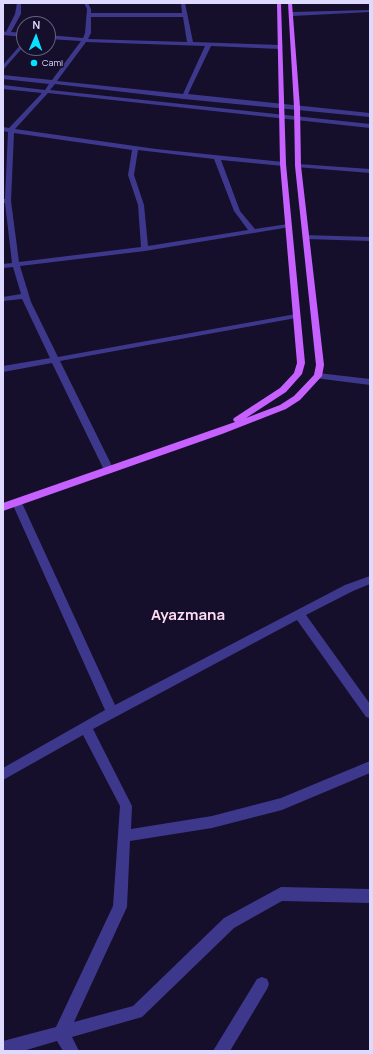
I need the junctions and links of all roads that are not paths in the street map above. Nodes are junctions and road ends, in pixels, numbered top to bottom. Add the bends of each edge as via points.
1 (19, 3) edge
2 (86, 3) edge
3 (183, 3) edge
4 (279, 3) edge
5 (290, 3) edge
6 (370, 11) edge
7 (292, 14) junction
8 (88, 15) junction
9 (184, 15) junction
10 (5, 33) edge
11 (16, 34) edge
12 (56, 38) edge
13 (85, 40) junction
14 (190, 43) junction
15 (209, 44) junction
16 (280, 47) junction
17 (16, 53) edge
18 (3, 68) edge
19 (3, 77) edge
20 (52, 82) junction
21 (3, 87) edge
22 (46, 92) junction
23 (184, 97) junction
24 (282, 106) junction
25 (297, 107) junction
26 (370, 115) edge
27 (281, 117) junction
28 (297, 119) junction
29 (370, 126) edge
30 (3, 129) edge
31 (12, 130) junction
32 (135, 148) junction
33 (217, 157) junction
34 (283, 164) junction
35 (298, 166) junction
36 (370, 170) edge
37 (6, 201) edge
38 (288, 226) junction
39 (304, 227) junction
40 (253, 232) junction
41 (306, 237) junction
42 (370, 239) edge
43 (145, 248) junction
44 (16, 264) junction
45 (3, 266) edge
46 (25, 296) junction
47 (3, 299) edge
48 (296, 316) junction
49 (54, 359) junction
50 (3, 368) edge
51 (318, 376) junction
52 (370, 382) edge
53 (219, 432) junction
54 (109, 470) junction
55 (17, 502) junction
56 (3, 508) edge
57 (370, 580) edge
58 (299, 614) junction
59 (112, 712) junction
60 (370, 713) edge
61 (86, 728) junction
62 (370, 767) edge
63 (3, 774) edge
64 (124, 836) junction
65 (370, 896) edge
66 (262, 984) dead end
67 (61, 1033) junction
68 (3, 1049) edge
69 (71, 1051) edge
70 (221, 1051) edge

1 - 10 street via 18,14
2 - 8 street
3 - 9 street
4 - 16 main road
5 - 7 main road
6 - 7 street
7 - 25 main road
8 - 9 street
8 - 13 street via 88,33
9 - 14 street
10 - 11 street
12 - 13 street
13 - 14 street
13 - 20 street
14 - 15 street
15 - 16 street
15 - 23 street
16 - 24 main road
17 - 18 street
19 - 20 street
20 - 22 street
20 - 23 street
21 - 22 street
22 - 27 street
22 - 31 street
23 - 24 street
24 - 25 street
24 - 27 main road
25 - 26 street
25 - 28 main road
27 - 28 street
27 - 34 main road
28 - 29 street
28 - 35 main road
30 - 31 street
31 - 32 street
31 - 37 street
32 - 33 street
32 - 43 street via 131,175 141,205
33 - 34 street
33 - 40 street via 237,211
34 - 35 main road
34 - 38 main road
35 - 36 street
35 - 39 main road
37 - 44 street
38 - 39 main road
38 - 40 street
38 - 48 main road
39 - 41 main road
40 - 43 street
41 - 42 street
41 - 51 main road via 320,365
43 - 44 street
44 - 45 street
44 - 46 street
46 - 47 street
46 - 49 street
48 - 49 street
48 - 53 main road via 301,363 298,374 283,390
49 - 50 street
49 - 54 street
51 - 52 street
51 - 53 main road via 297,398 283,407
53 - 54 main road
54 - 55 main road
55 - 56 main road
55 - 59 street
57 - 58 street
58 - 59 street
58 - 60 street
59 - 61 street
61 - 63 street
61 - 64 street via 126,806
62 - 64 street via 282,804 212,822
64 - 67 street via 120,907
65 - 67 street via 281,894 229,923 137,1012
66 - 70 street
67 - 68 street
67 - 69 street

